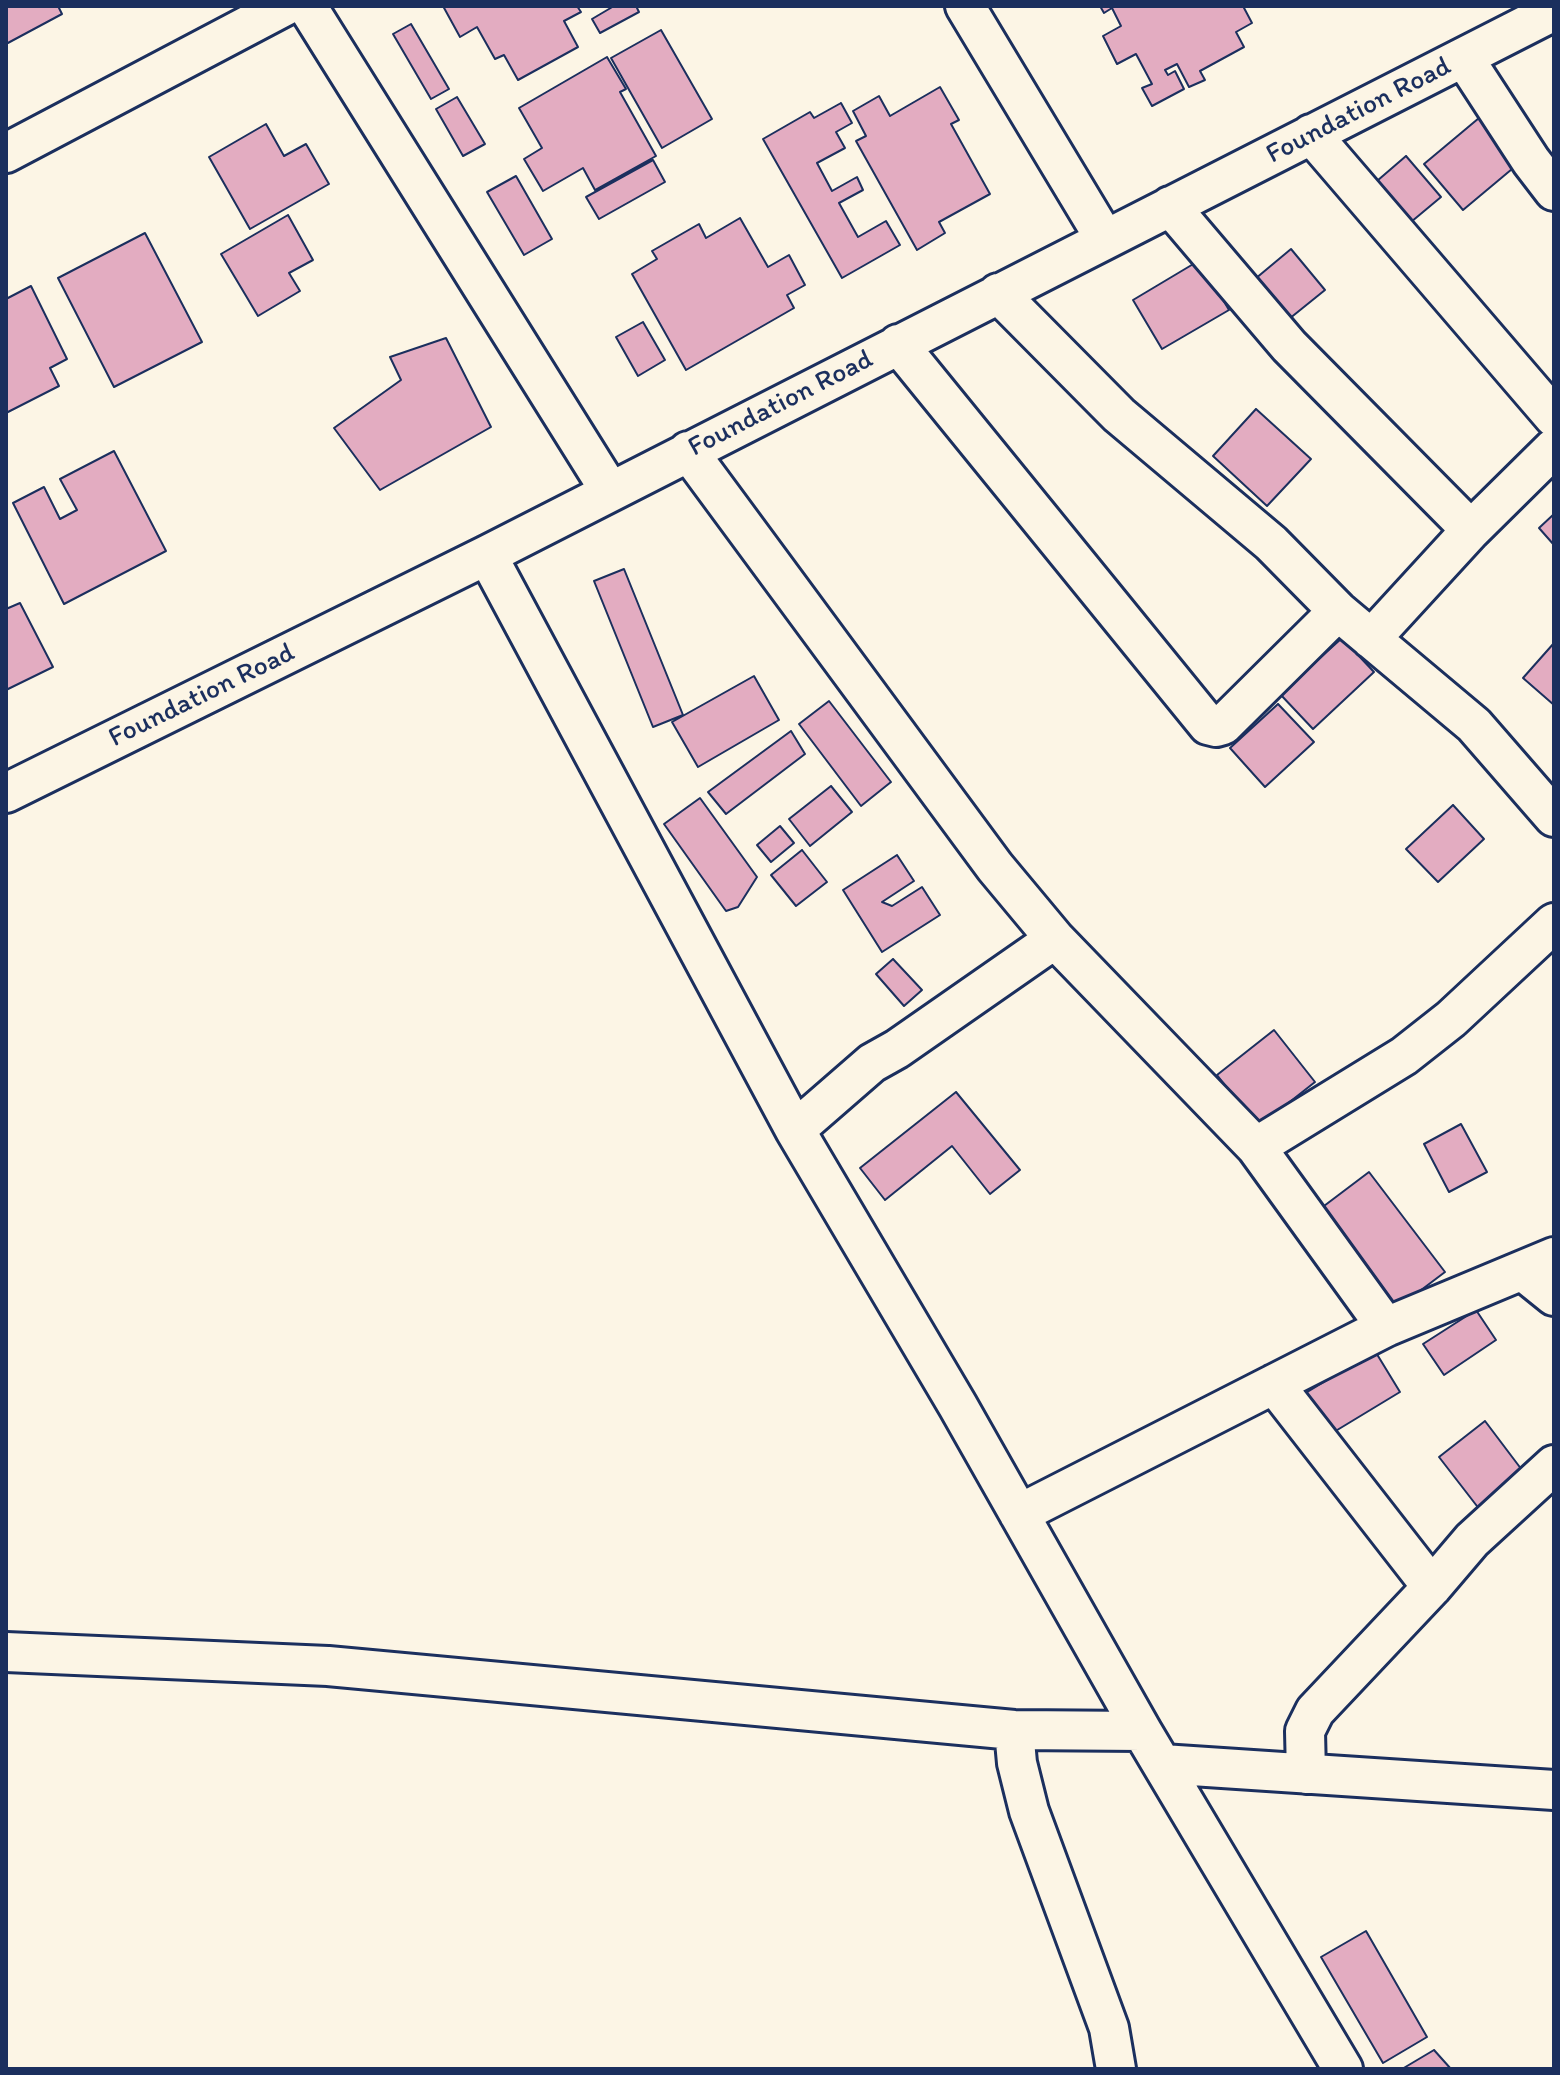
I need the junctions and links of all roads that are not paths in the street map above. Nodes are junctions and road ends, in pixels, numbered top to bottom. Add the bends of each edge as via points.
1 (285, 6) edge
2 (307, 6) edge
3 (965, 6) edge
4 (1554, 11) edge
5 (1464, 58) junction
6 (1311, 134) junction
7 (6, 153) edge
8 (1554, 191) edge
9 (1170, 206) junction
10 (1105, 239) junction
11 (998, 293) junction
12 (898, 344) junction
13 (1554, 417) edge
14 (1554, 448) edge
15 (688, 451) junction
16 (610, 491) junction
17 (1471, 530) junction
18 (487, 555) junction
19 (1338, 611) junction
20 (1371, 639) junction
21 (6, 793) edge
22 (1554, 817) edge
23 (1554, 923) edge
24 (1055, 939) junction
25 (795, 1130) junction
26 (1256, 1147) junction
27 (1538, 1264) edge
28 (1554, 1296) edge
29 (1386, 1327) junction
30 (1274, 1384) junction
31 (1554, 1465) edge
32 (1019, 1514) junction
33 (1432, 1587) junction
34 (6, 1652) edge
35 (1014, 1730) junction
36 (1142, 1731) junction
37 (1162, 1764) junction
38 (1306, 1774) junction
39 (1554, 1790) edge
40 (1116, 2069) edge
41 (1343, 2069) edge

1 - 7 street
2 - 16 street
3 - 10 street
4 - 5 street, Foundation Road
5 - 6 street, Foundation Road
5 - 8 street
6 - 9 street, Foundation Road
6 - 13 street
9 - 10 street, Foundation Road
9 - 17 street via 1289,346
10 - 11 street, Foundation Road
11 - 12 street, Foundation Road
11 - 19 street via 1119,415 1271,543
12 - 15 street, Foundation Road
12 - 19 street via 1208,725 1223,725
14 - 17 street
15 - 16 street, Foundation Road
15 - 24 street via 995,867
16 - 18 street, Foundation Road
17 - 20 street
18 - 21 street, Foundation Road
18 - 25 street
19 - 20 street
20 - 22 street via 1474,725
23 - 26 street via 1404,1056
24 - 25 street via 872,1063
24 - 26 street
25 - 32 street
26 - 29 street
27 - 28 street
27 - 29 street
29 - 30 street
30 - 32 street
30 - 33 street
31 - 33 street via 1472,1540
32 - 36 street
33 - 38 street via 1315,1711 1305,1731
34 - 35 street via 328,1666
35 - 36 street
35 - 40 street via 1029,1811 1109,2028
36 - 37 street
37 - 38 street
37 - 41 street
38 - 39 street

